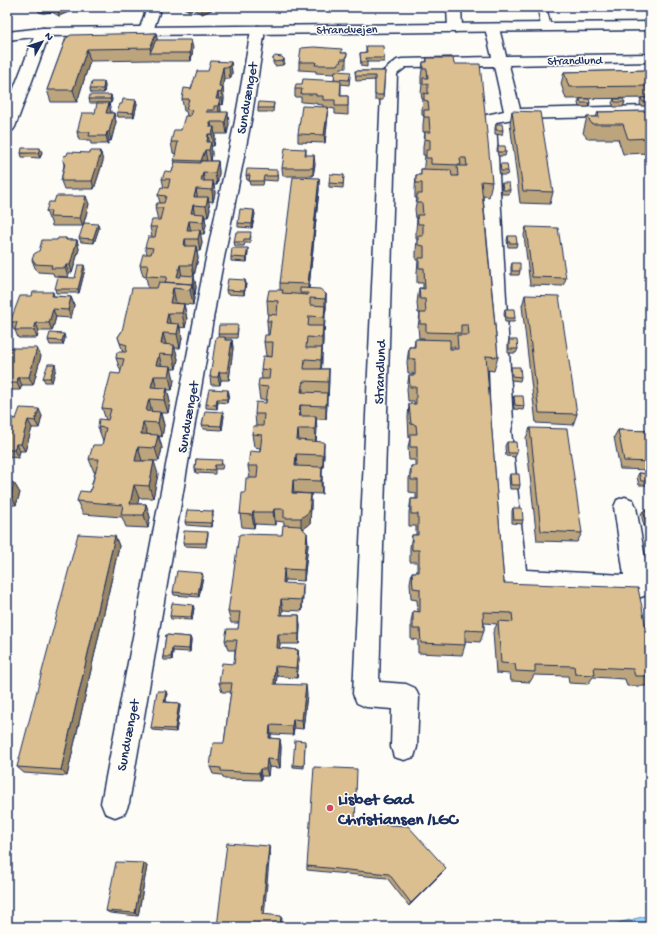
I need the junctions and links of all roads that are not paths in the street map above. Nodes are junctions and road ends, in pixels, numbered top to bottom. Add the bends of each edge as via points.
1 (154, 7) edge
2 (454, 7) edge
3 (542, 7) edge
4 (650, 26) edge
5 (546, 27) junction
6 (7, 28) edge
7 (455, 28) junction
8 (492, 28) junction
9 (258, 30) junction
10 (146, 31) junction
11 (43, 32) junction
12 (7, 36) edge
13 (650, 58) edge
14 (500, 61) junction
15 (650, 111) edge
16 (513, 114) junction
17 (7, 127) edge
18 (625, 507) dead end
19 (404, 747) dead end
20 (115, 803) dead end

1 - 10 street
2 - 7 street
3 - 5 lane
4 - 5 street, Strandvejen
5 - 8 street, Strandvejen
6 - 11 street, Strandvejen
7 - 8 street, Strandvejen
7 - 9 street, Strandvejen
8 - 14 street
9 - 10 street, Strandvejen
9 - 20 street, Sundvænget
10 - 11 street, Strandvejen
11 - 12 street, Strandvejen
11 - 17 street
13 - 14 street, Strandlund
14 - 16 street
14 - 19 street, Strandlund via 402,63 390,72 366,694 406,697
15 - 16 street
16 - 18 street via 488,119 502,422 500,431 516,580 638,587

